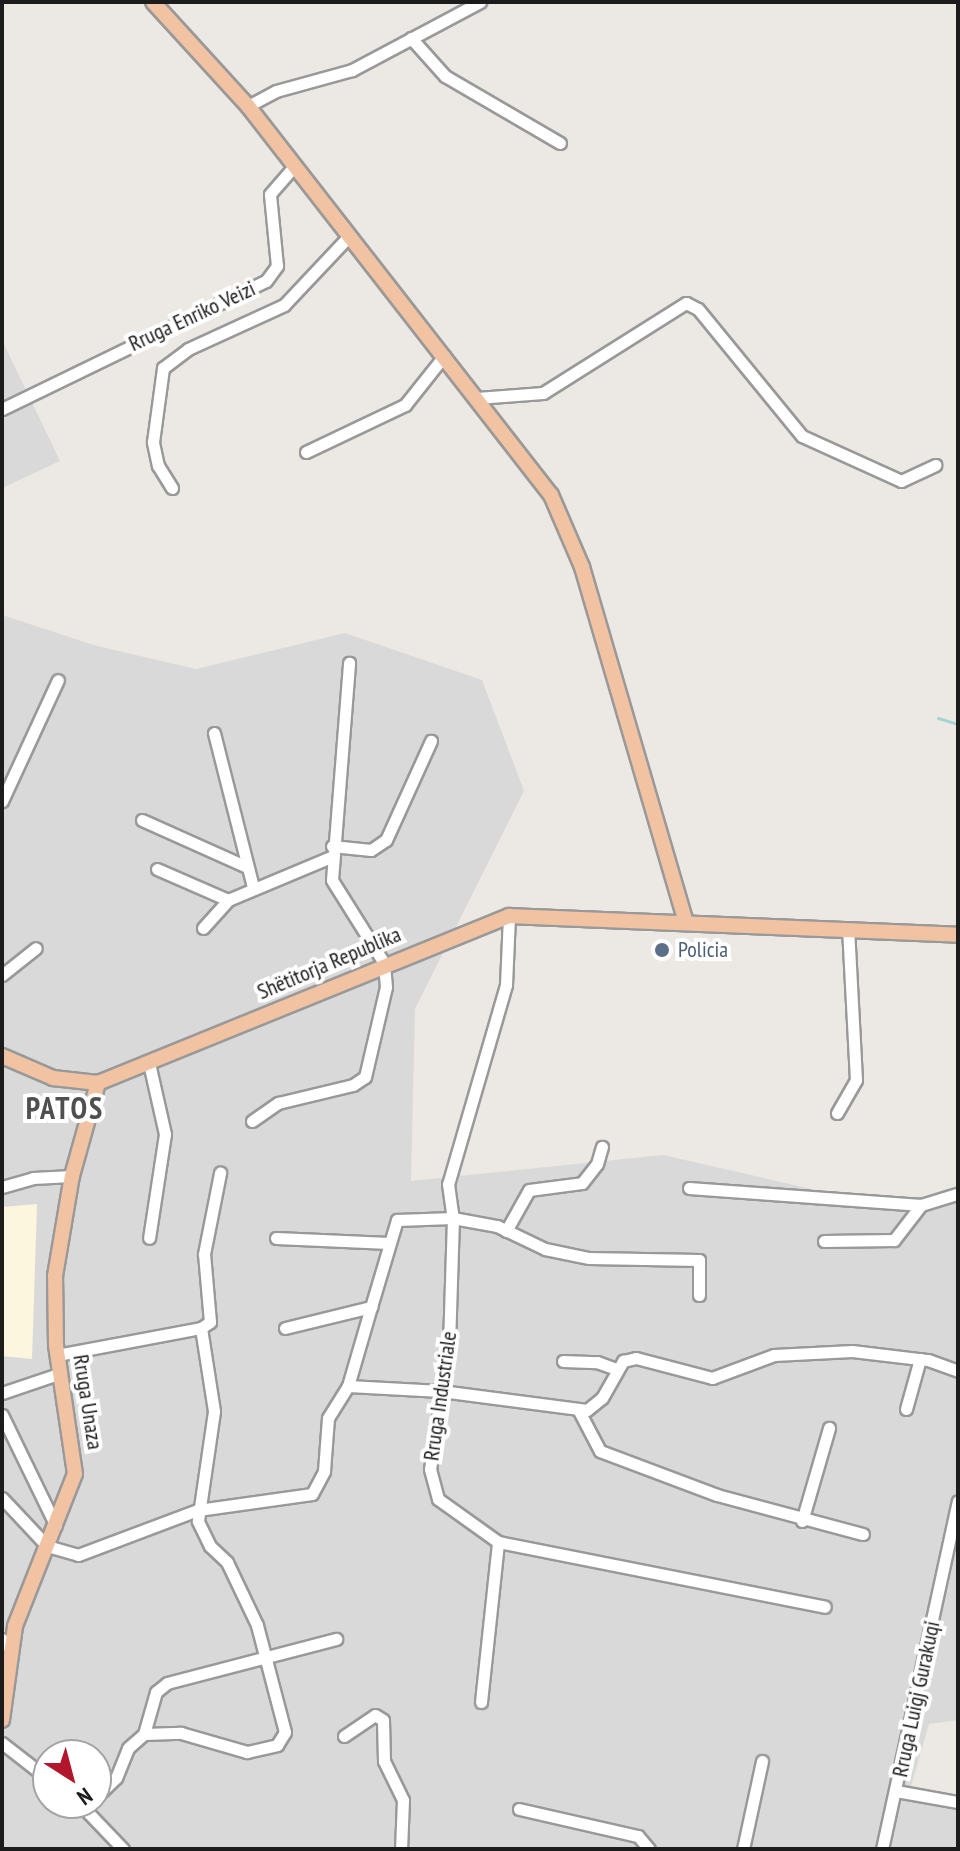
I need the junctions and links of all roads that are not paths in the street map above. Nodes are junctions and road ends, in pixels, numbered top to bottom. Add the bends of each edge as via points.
1 (153, 2) edge
2 (480, 2) edge
3 (411, 38) junction
4 (248, 106) junction
5 (560, 143) dead end
6 (294, 166) junction
7 (349, 236) junction
8 (444, 356) junction
9 (477, 398) junction
10 (3, 405) edge
11 (306, 452) dead end
12 (936, 465) dead end
13 (172, 488) dead end
14 (349, 663) dead end
15 (58, 680) dead end
16 (214, 733) dead end
17 (431, 741) dead end
18 (2, 801) edge
19 (142, 820) dead end
20 (331, 851) junction
21 (247, 867) junction
22 (157, 869) dead end
23 (253, 887) junction
24 (228, 900) junction
25 (509, 916) junction
26 (686, 922) junction
27 (203, 928) dead end
28 (848, 929) junction
29 (958, 935) edge
30 (36, 948) dead end
31 (384, 963) junction
32 (2, 975) edge
33 (2, 1056) edge
34 (149, 1063) junction
35 (98, 1083) junction
36 (837, 1113) dead end
37 (252, 1121) dead end
38 (602, 1147) dead end
39 (220, 1173) dead end
40 (72, 1176) junction
41 (2, 1187) edge
42 (689, 1188) dead end
43 (958, 1194) edge
44 (921, 1205) junction
45 (453, 1218) junction
46 (506, 1231) junction
47 (149, 1238) dead end
48 (276, 1238) dead end
49 (824, 1241) dead end
50 (389, 1243) junction
51 (699, 1295) dead end
52 (371, 1307) junction
53 (201, 1328) junction
54 (285, 1328) dead end
55 (57, 1355) junction
56 (920, 1359) junction
57 (563, 1361) dead end
58 (616, 1369) junction
59 (958, 1371) edge
60 (61, 1373) junction
61 (348, 1386) junction
62 (441, 1391) junction
63 (2, 1393) edge
64 (906, 1409) dead end
65 (579, 1411) junction
66 (2, 1415) edge
67 (829, 1428) dead end
68 (2, 1498) edge
69 (958, 1501) edge
70 (198, 1510) junction
71 (802, 1521) junction
72 (56, 1527) junction
73 (863, 1534) dead end
74 (498, 1542) junction
75 (47, 1546) junction
76 (825, 1607) dead end
77 (336, 1639) dead end
78 (6, 1644) edge
79 (266, 1655) junction
80 (481, 1702) dead end
81 (2, 1720) edge
82 (144, 1734) junction
83 (344, 1736) dead end
84 (2, 1743) edge
85 (762, 1761) dead end
86 (32, 1766) edge
87 (112, 1782) edge
88 (896, 1791) junction
89 (958, 1802) edge
90 (519, 1809) dead end
91 (96, 1819) edge
92 (123, 1849) edge
93 (401, 1849) edge
94 (649, 1849) edge
95 (743, 1849) edge
96 (882, 1849) edge

1 - 4 main road
2 - 3 street
3 - 4 street via 352,70 276,91
3 - 5 street via 445,76
4 - 6 main road
6 - 7 main road
6 - 10 street, Rruga Enriko Veizi via 270,194 277,266 266,281
7 - 8 main road
7 - 13 street via 284,305 188,349 163,368 153,442 158,466
8 - 9 main road
8 - 11 street via 405,405
9 - 12 street via 543,393 686,303 698,309 802,436 901,481
9 - 26 main road via 551,495 570,531
14 - 20 street
15 - 18 street
16 - 21 street
17 - 20 street via 386,840 371,850
19 - 21 street
20 - 23 street
20 - 31 street via 339,895
21 - 23 street
22 - 24 street
23 - 24 street
24 - 27 street
25 - 26 main road, Shëtitorja Republika
25 - 31 main road, Shëtitorja Republika
25 - 45 street, Rruga Industriale via 506,985 448,1184
26 - 28 main road, Shëtitorja Republika
28 - 29 main road, Shëtitorja Republika
28 - 36 street via 857,1069 852,1092
30 - 32 street
31 - 34 main road, Shëtitorja Republika
31 - 37 street via 386,987 365,1077 353,1085 278,1103
33 - 35 main road, Shëtitorja Republika via 53,1078
34 - 35 main road, Shëtitorja Republika
34 - 47 street via 165,1134
35 - 40 main road, Rruga Unaza
38 - 46 street via 582,1183 529,1190
39 - 53 street via 204,1254 212,1317
40 - 41 street via 33,1178
40 - 55 main road, Rruga Unaza via 57,1252
42 - 44 street
43 - 44 street
44 - 49 street via 894,1240
45 - 46 street
45 - 50 street via 403,1217
45 - 62 street, Rruga Industriale via 450,1334
46 - 51 street via 545,1249 589,1258 699,1260
48 - 50 street
50 - 52 street via 381,1287
52 - 54 street
52 - 61 street
53 - 55 street
53 - 70 street via 214,1411
55 - 60 main road, Rruga Unaza
56 - 58 street via 852,1351 774,1355 712,1378 636,1358
56 - 59 street
56 - 64 street
57 - 58 street via 597,1362
58 - 65 street via 596,1404
60 - 63 street
60 - 72 main road, Rruga Unaza via 75,1474
61 - 62 street
61 - 70 street via 328,1418 324,1471 312,1494
62 - 65 street
62 - 74 street, Rruga Industriale via 431,1451 433,1491
65 - 71 street via 600,1451
66 - 72 street
67 - 71 street
68 - 75 street
69 - 88 street, Rruga Luigj Gurakuqi
70 - 75 street via 93,1552 67,1554
70 - 79 street via 200,1530 227,1562
71 - 73 street
72 - 75 main road, Rruga Unaza
74 - 76 street, Rruga Industriale
74 - 80 street
75 - 78 main road, Rruga Unaza
77 - 79 street
78 - 81 main road, Rruga Unaza
79 - 82 street via 160,1686
79 - 82 street via 285,1732 277,1745 247,1752 181,1733
82 - 87 street via 128,1748
83 - 93 street via 375,1715 383,1720 384,1761 403,1800
84 - 86 street
85 - 95 street
88 - 89 street
88 - 96 street, Rruga Luigj Gurakuqi
90 - 94 street via 638,1836
91 - 92 street

